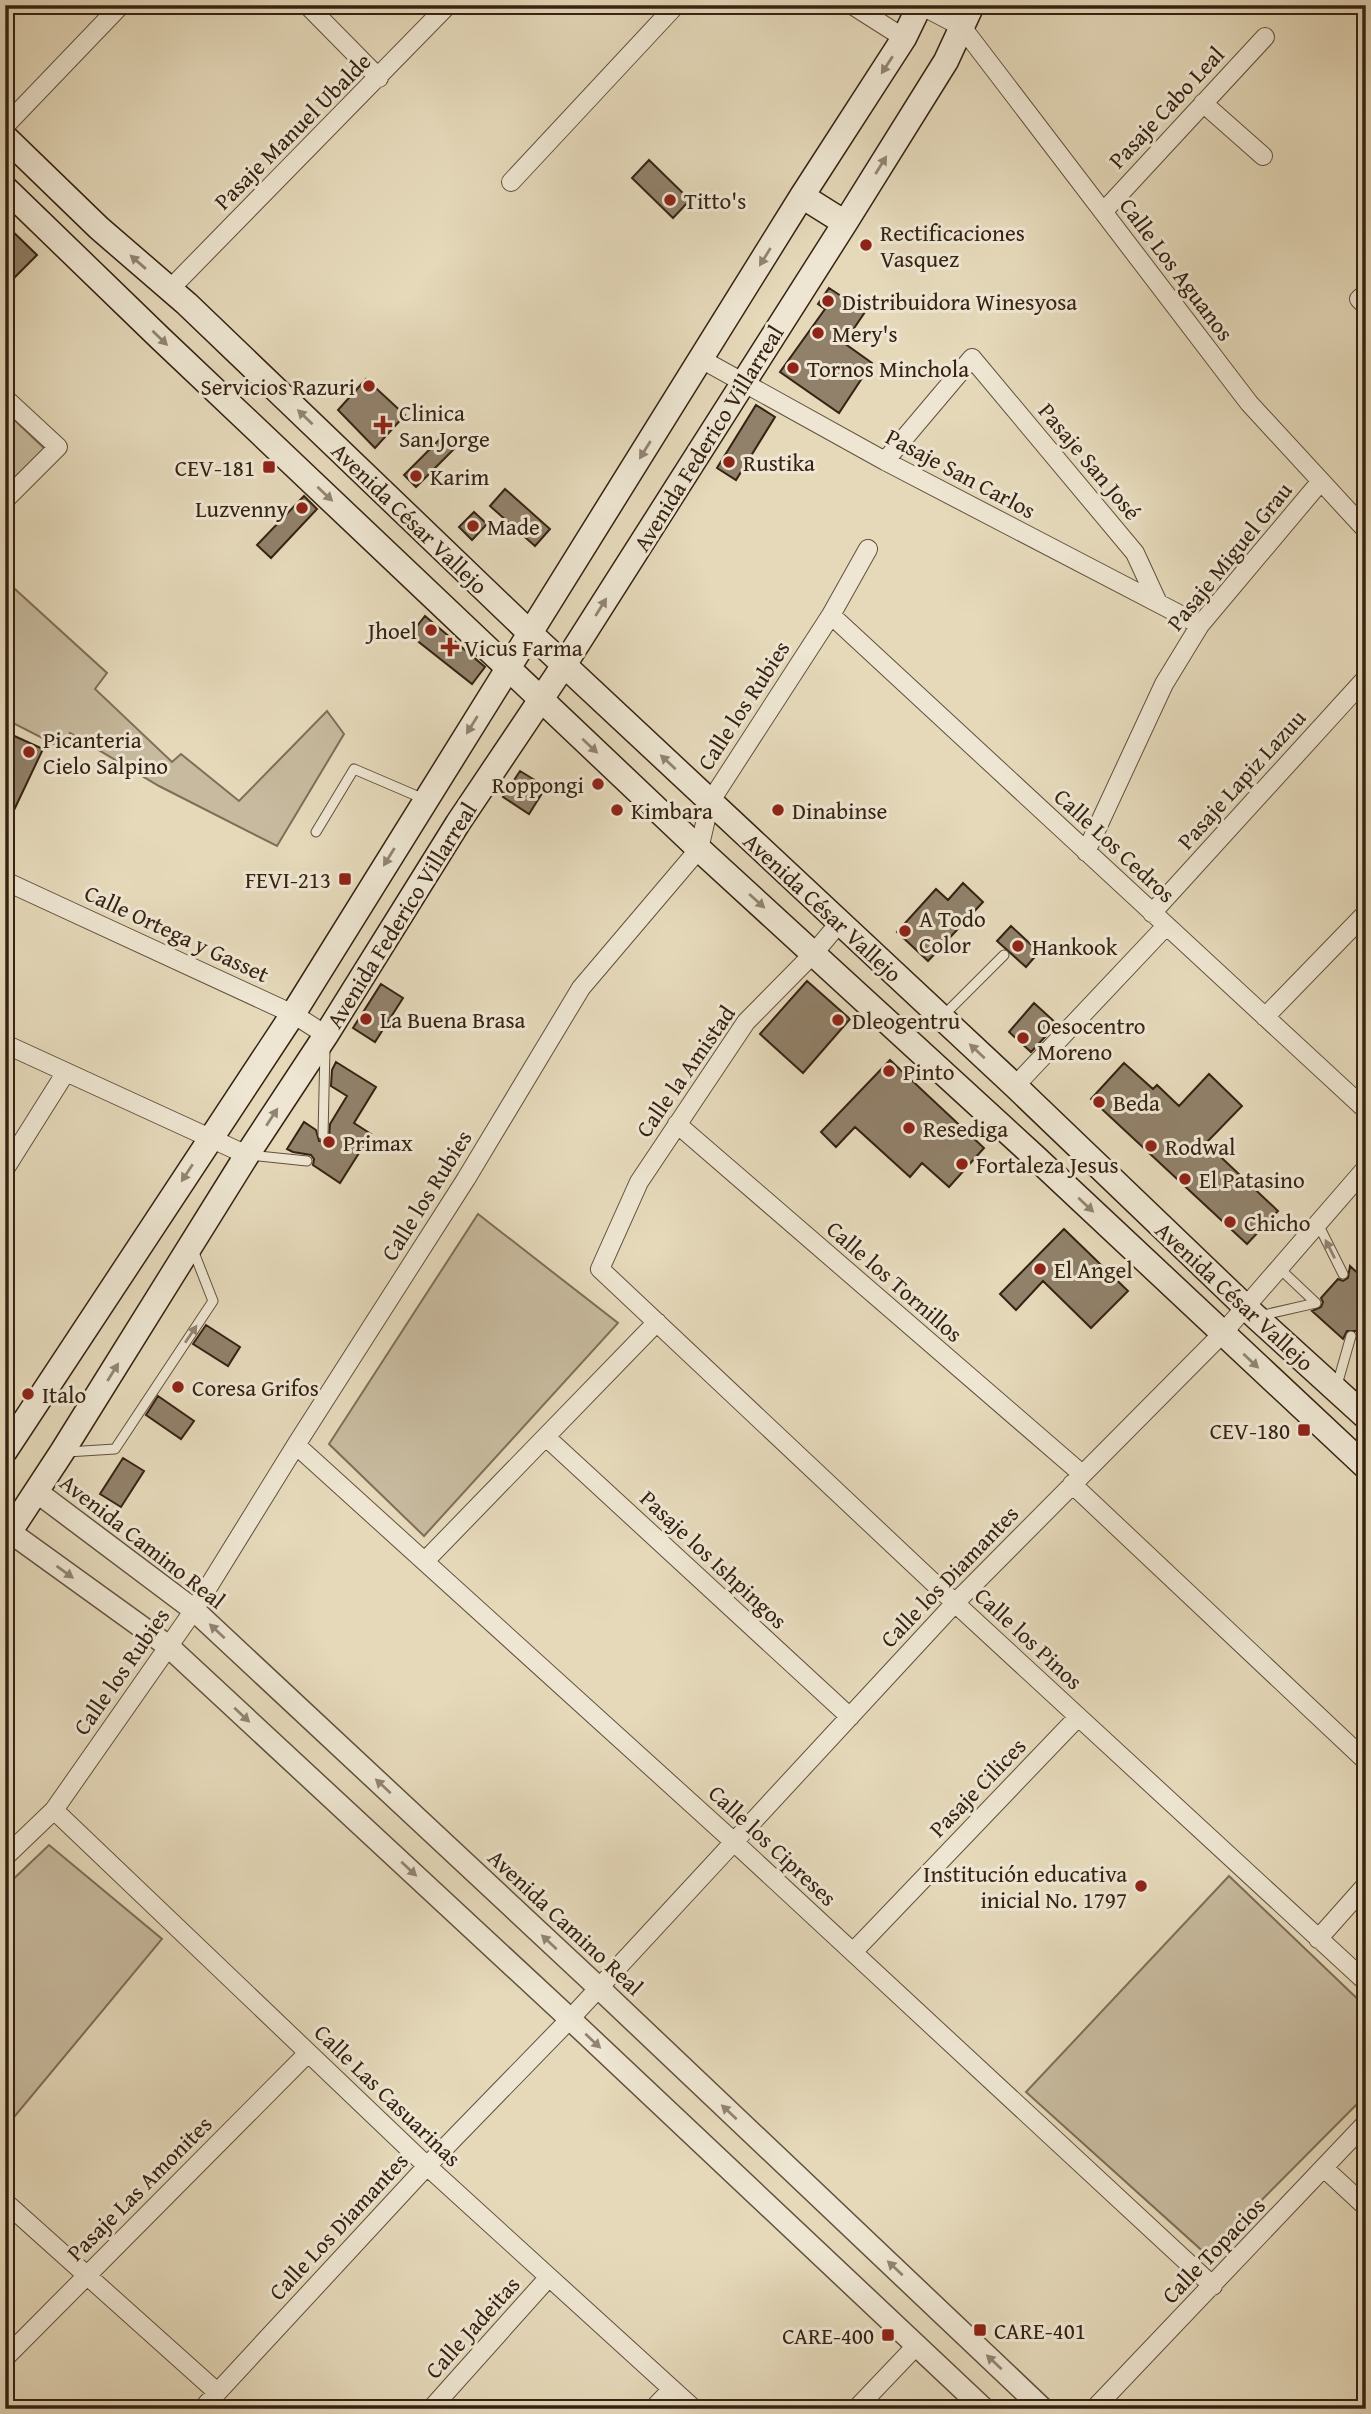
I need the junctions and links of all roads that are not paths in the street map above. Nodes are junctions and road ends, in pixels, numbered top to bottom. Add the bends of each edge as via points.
1 (120, 5) edge
2 (307, 5) edge
3 (448, 5) edge
4 (676, 5) edge
5 (852, 5) edge
6 (920, 5) edge
7 (971, 14) edge
8 (1265, 37) dead end
9 (904, 38) junction
10 (379, 78) junction
11 (1203, 103) junction
12 (5, 126) edge
13 (5, 137) edge
14 (1263, 156) dead end
15 (511, 182) dead end
16 (5, 188) edge
17 (802, 196) junction
18 (1103, 212) junction
19 (845, 223) junction
20 (99, 228) junction
21 (74, 255) junction
22 (170, 289) junction
23 (701, 359) junction
24 (244, 360) junction
25 (744, 382) junction
26 (5, 398) edge
27 (223, 398) junction
28 (885, 461) junction
29 (1321, 481) junction
30 (5, 500) edge
31 (1366, 530) edge
32 (869, 549) dead end
33 (1158, 603) junction
34 (831, 615) junction
35 (1200, 625) junction
36 (531, 634) junction
37 (564, 665) junction
38 (508, 667) junction
39 (1366, 678) edge
40 (541, 699) junction
41 (425, 799) junction
42 (710, 802) junction
43 (458, 823) junction
44 (316, 832) dead end
45 (699, 849) junction
46 (1086, 852) junction
47 (5, 881) edge
48 (1152, 913) junction
49 (1366, 913) edge
50 (841, 922) junction
51 (1166, 926) junction
52 (814, 953) junction
53 (1004, 955) dead end
54 (293, 1014) junction
55 (1265, 1017) junction
56 (941, 1018) junction
57 (326, 1035) junction
58 (5, 1044) edge
59 (914, 1046) junction
60 (66, 1072) junction
61 (1015, 1086) junction
62 (1366, 1110) edge
63 (677, 1125) junction
64 (1061, 1130) junction
65 (323, 1135) dead end
66 (210, 1139) junction
67 (247, 1155) junction
68 (1034, 1156) junction
69 (307, 1161) dead end
70 (5, 1168) edge
71 (1366, 1168) edge
72 (1318, 1224) junction
73 (191, 1247) junction
74 (1279, 1268) junction
75 (600, 1269) joint
76 (1343, 1274) dead end
77 (1251, 1312) junction
78 (656, 1322) junction
79 (1222, 1334) junction
80 (1351, 1336) dead end
81 (1335, 1390) junction
82 (1366, 1417) edge
83 (546, 1437) junction
84 (296, 1445) junction
85 (5, 1451) edge
86 (62, 1452) junction
87 (1366, 1467) edge
88 (1077, 1479) junction
89 (37, 1492) junction
90 (7, 1536) edge
91 (425, 1561) junction
92 (955, 1603) junction
93 (194, 1610) junction
94 (168, 1646) junction
95 (850, 1717) junction
96 (1078, 1717) junction
97 (1366, 1761) edge
98 (54, 1810) junction
99 (734, 1842) junction
100 (5, 1857) edge
101 (1366, 1885) edge
102 (1318, 1938) junction
103 (853, 1952) junction
104 (1366, 1982) edge
105 (599, 1988) junction
106 (570, 2019) junction
107 (308, 2053) junction
108 (1366, 2123) edge
109 (427, 2166) junction
110 (1324, 2168) junction
111 (5, 2202) edge
112 (1366, 2207) edge
113 (87, 2275) junction
114 (549, 2277) junction
115 (1213, 2286) junction
116 (916, 2346) junction
117 (5, 2358) edge
118 (672, 2389) junction
119 (217, 2392) junction
120 (202, 2409) edge
121 (431, 2409) edge
122 (653, 2409) edge
123 (694, 2409) edge
124 (856, 2409) edge
125 (984, 2409) edge
126 (1043, 2409) edge
127 (1094, 2409) edge

1 - 12 street
2 - 10 street
3 - 10 street, Pasaje Manuel Ubalde
4 - 15 street
5 - 9 street
6 - 7 street
6 - 9 main road, Avenida Federico Villarreal
7 - 18 street, Calle Los Aguanos
19 -> 7 main road, Avenida Federico Villarreal
8 - 11 street, Pasaje Cabo Leal
9 -> 17 main road, Avenida Federico Villarreal
10 - 22 street, Pasaje Manuel Ubalde
11 - 14 street
11 - 18 street, Pasaje Cabo Leal
13 - 20 main road, Avenida César Vallejo
16 - 21 main road, Avenida César Vallejo
17 - 19 main road
17 -> 23 main road, Avenida Federico Villarreal
18 - 29 street, Calle Los Aguanos via 1249,403
19 - 25 main road, Avenida Federico Villarreal
20 - 21 main road
22 -> 20 main road, Avenida César Vallejo
21 -> 27 main road, Avenida César Vallejo
22 - 24 main road, Avenida César Vallejo
23 - 25 street, Pasaje San Carlos
23 -> 36 main road, Avenida Federico Villarreal
24 - 27 main road
36 -> 24 main road, Avenida César Vallejo
25 - 28 street, Pasaje San Carlos
37 -> 25 main road, Avenida Federico Villarreal
26 - 30 street via 58,447
27 -> 38 main road, Avenida César Vallejo
28 - 33 street, Pasaje San Carlos
28 - 33 street, Pasaje San José via 972,358 1135,553
29 - 31 street, Calle Los Aguanos
29 - 35 street, Pasaje Miguel Grau
32 - 34 street, Calle los Rubies
33 - 35 street, Pasaje San Carlos
34 - 42 street, Calle los Rubies
34 - 46 street, Calle Los Cedros
35 - 46 street, Pasaje Miguel Grau via 1164,684
36 - 37 main road, Avenida César Vallejo
36 - 38 main road, Avenida Federico Villarreal
37 - 40 main road, Avenida Federico Villarreal
42 -> 37 main road, Avenida César Vallejo
38 - 40 main road, Avenida César Vallejo
38 -> 41 main road, Avenida Federico Villarreal
39 - 48 street, Pasaje Lapiz Lazuu
40 - 43 main road, Avenida Federico Villarreal
40 -> 45 main road, Avenida César Vallejo
41 - 43 main road
41 - 44 lane via 354,769
41 -> 54 main road, Avenida Federico Villarreal
42 - 45 street, Calle los Rubies
42 - 50 main road, Avenida César Vallejo
43 - 57 main road, Avenida Federico Villarreal
45 -> 52 main road, Avenida César Vallejo
45 - 84 street, Calle los Rubies via 582,988 466,1180
46 - 48 street, Calle Los Cedros
47 - 54 street, Calle Ortega y Gasset
48 - 51 street, Calle Los Cedros
49 - 55 street
50 - 52 street, Calle la Amistad
50 - 56 main road, Avenida César Vallejo
51 - 55 street, Calle Los Cedros
51 - 61 street
52 - 59 main road, Avenida César Vallejo
52 - 63 street, Calle la Amistad via 746,1022
53 - 56 lane
54 - 57 street, Calle Ortega y Gasset
54 - 66 main road, Avenida Federico Villarreal
55 - 62 street, Calle Los Cedros
56 - 59 main road
61 -> 56 main road, Avenida César Vallejo
57 - 65 lane
67 -> 57 main road, Avenida Federico Villarreal
58 - 60 street
59 - 68 main road, Avenida César Vallejo
60 - 66 street
60 - 70 street
61 - 64 main road, Avenida César Vallejo
63 - 75 street, Calle la Amistad via 639,1182
63 - 88 street, Calle los Tornillos
64 - 68 main road
64 - 77 main road, Avenida César Vallejo
66 - 67 street
66 -> 85 main road, Avenida Federico Villarreal
67 - 69 lane
67 - 73 main road, Avenida Federico Villarreal
68 -> 79 main road, Avenida César Vallejo
71 - 72 street, Calle los Diamantes
72 - 74 street, Calle los Diamantes
76 -> 72 lane
86 -> 73 main road, Avenida Federico Villarreal
86 -> 73 lane via 115,1448 213,1301
74 - 77 street, Calle los Diamantes
74 - 77 lane via 1315,1303
75 - 78 street, Calle los Pinos
77 - 79 street, Calle los Diamantes
77 - 81 main road, Avenida César Vallejo
78 - 83 street
78 - 92 street, Calle los Pinos
79 -> 87 main road, Avenida César Vallejo
79 - 88 street, Calle los Diamantes
80 - 81 lane
81 - 82 main road, Avenida César Vallejo
83 - 91 street
83 - 95 street, Pasaje los Ishpingos
84 - 91 street, Calle los Cipreses
84 - 93 street, Calle los Rubies
86 - 89 main road, Avenida Federico Villarreal
88 - 92 street, Calle los Diamantes
88 - 97 street, Calle los Tornillos
89 - 90 main road, Avenida Federico Villarreal
89 - 93 street, Avenida Camino Real
90 -> 94 street
91 - 99 street, Calle los Cipreses
92 - 95 street, Calle los Diamantes
92 - 96 street, Calle los Pinos
93 - 94 street, Calle los Rubies
105 -> 93 street, Avenida Camino Real
94 - 98 street, Calle los Rubies
94 -> 106 street
95 - 99 street, Calle los Diamantes
96 - 102 street, Calle los Pinos
96 - 103 street, Pasaje Cilices
98 - 100 street, Calle los Rubies
98 - 107 street, Calle Las Casuarinas
99 - 103 street, Calle los Cipreses
99 - 105 street, Calle los Diamantes
101 - 102 street
102 - 104 street, Calle los Pinos
103 - 115 street, Calle los Cipreses
105 - 106 street, Calle los Diamantes
126 -> 105 street, Avenida Camino Real
106 - 109 street, Calle Los Diamantes
106 -> 116 street
107 - 109 street, Calle Las Casuarinas
107 - 113 street, Pasaje Las Amonites
108 - 110 street, Calle Topacios
109 - 114 street, Calle Las Casuarinas
109 - 119 street, Calle Los Diamantes
110 - 112 street
110 - 115 street, Calle Topacios
111 - 113 street
113 - 117 street, Pasaje Las Amonites
113 - 119 street
114 - 118 street, Calle Las Casuarinas
114 - 121 street, Calle Jadeitas
115 - 127 street, Calle Topacios
116 - 124 street
116 - 125 street
118 - 122 street
118 - 123 street, Calle Las Casuarinas
119 - 120 street, Calle Los Diamantes

